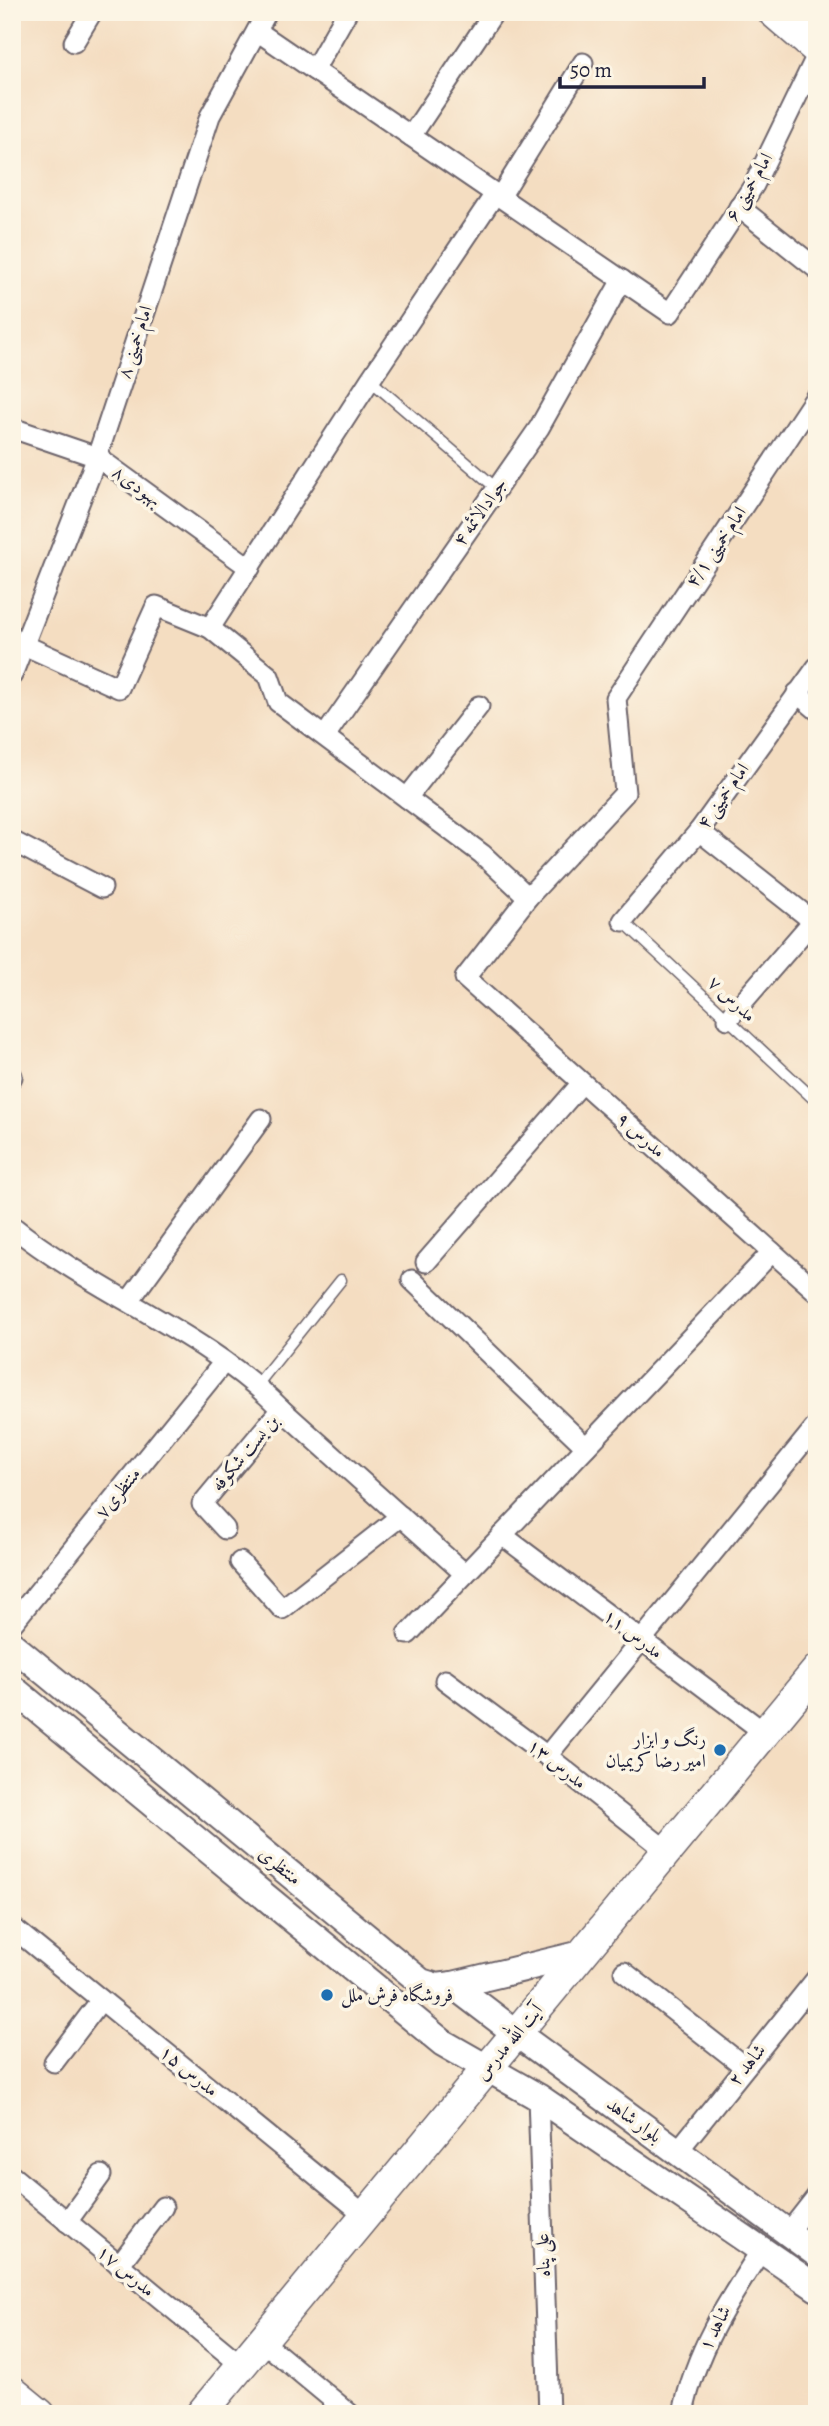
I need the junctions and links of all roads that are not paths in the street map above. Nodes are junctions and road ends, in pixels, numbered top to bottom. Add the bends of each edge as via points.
1 (92, 12) edge
2 (267, 12) edge
3 (347, 12) edge
4 (495, 12) edge
5 (773, 12) edge
6 (811, 12) edge
7 (817, 17) edge
8 (257, 31) junction
9 (74, 42) dead end
10 (817, 50) edge
11 (817, 55) edge
12 (583, 63) dead end
13 (314, 70) junction
14 (411, 136) junction
15 (498, 196) junction
16 (740, 207) junction
17 (817, 269) edge
18 (622, 280) junction
19 (370, 380) junction
20 (817, 400) edge
21 (12, 428) edge
22 (97, 457) junction
23 (496, 488) junction
24 (250, 568) junction
25 (210, 628) junction
26 (24, 645) junction
27 (817, 667) edge
28 (12, 676) edge
29 (796, 693) junction
30 (479, 706) dead end
31 (817, 710) edge
32 (325, 736) junction
33 (407, 798) junction
34 (699, 831) junction
35 (12, 841) edge
36 (102, 888) dead end
37 (528, 897) junction
38 (623, 920) joint
39 (728, 1018) junction
40 (582, 1083) junction
41 (817, 1102) edge
42 (261, 1119) dead end
43 (12, 1226) edge
44 (772, 1252) junction
45 (426, 1262) dead end
46 (341, 1280) dead end
47 (412, 1280) dead end
48 (817, 1292) edge
49 (129, 1301) junction
50 (224, 1362) junction
51 (257, 1385) junction
52 (281, 1409) junction
53 (817, 1425) edge
54 (586, 1447) junction
55 (401, 1516) junction
56 (225, 1529) dead end
57 (502, 1535) junction
58 (240, 1562) dead end
59 (465, 1574) junction
60 (12, 1624) edge
61 (408, 1634) dead end
62 (641, 1640) junction
63 (12, 1645) edge
64 (817, 1670) edge
65 (445, 1681) dead end
66 (12, 1688) edge
67 (765, 1733) junction
68 (547, 1756) junction
69 (667, 1851) junction
70 (342, 1917) junction
71 (12, 1927) edge
72 (321, 1942) junction
73 (582, 1954) junction
74 (624, 1972) dead end
75 (817, 1978) edge
76 (453, 1985) junction
77 (101, 2000) junction
78 (516, 2034) junction
79 (54, 2062) dead end
80 (745, 2067) junction
81 (486, 2069) junction
82 (538, 2097) junction
83 (677, 2152) junction
84 (101, 2175) dead end
85 (12, 2176) edge
86 (817, 2196) edge
87 (163, 2207) dead end
88 (365, 2215) junction
89 (67, 2222) junction
90 (788, 2233) junction
91 (762, 2249) junction
92 (817, 2254) edge
93 (119, 2265) junction
94 (817, 2288) edge
95 (261, 2340) junction
96 (241, 2365) junction
97 (201, 2414) edge
98 (350, 2414) edge
99 (549, 2414) edge
100 (683, 2414) edge

1 - 9 street
2 - 8 street, امام خمینی ۸
3 - 13 street
4 - 14 street
5 - 10 main road
6 - 7 main road
8 - 13 street
8 - 22 street, امام خمینی ۸ via 210,116
11 - 16 street, امام خمینی ۶
12 - 15 street
13 - 14 street
14 - 15 street
15 - 18 street
15 - 19 street
16 - 17 street
16 - 18 street, امام خمینی ۶ via 670,313
18 - 23 street, جوادالائمه ۴ via 539,428
19 - 23 lane
19 - 24 street
20 - 37 street, امام خمینی ۴/۱ via 616,698 625,793
21 - 22 street, بهبودی۸
22 - 24 street, بهبودی۸
22 - 26 street, امام خمینی ۸
23 - 32 street, جوادالائمه ۴
24 - 25 street
25 - 26 street via 156,606 119,688
25 - 32 street via 269,676 278,702
26 - 28 street, امام خمینی ۸
27 - 29 street, امام خمینی ۴
29 - 31 street
29 - 34 street, امام خمینی ۴
30 - 33 street
32 - 33 street
33 - 37 street via 482,854
34 - 38 street, امام خمینی ۴
34 - 39 street via 813,921
35 - 36 street
37 - 40 street, مدرس ۹ via 465,978
38 - 39 lane, مدرس ۷
39 - 41 lane, مدرس ۷
40 - 44 street, مدرس ۹
40 - 45 street
42 - 49 street
43 - 49 street
44 - 48 street, مدرس ۹
44 - 54 street
46 - 51 lane
47 - 54 street
49 - 50 street
50 - 51 street
50 - 60 street, منتظری۷
51 - 52 street
52 - 55 street
52 - 56 street, بن بست شکوفه via 202,1504
53 - 62 street
54 - 57 street
55 - 58 street via 282,1609
55 - 59 street
57 - 59 street
57 - 62 street, مدرس ۱۱
59 - 61 street
62 - 67 street, مدرس ۱۱
62 - 68 street
63 - 70 street, منتظری
64 - 67 main road, آیت الله مدرس
65 - 68 street, مدرس ۱۳
66 - 72 street, منتظری
67 - 69 main road, آیت الله مدرس
68 - 69 street, مدرس ۱۳
69 - 73 main road, آیت الله مدرس
70 - 72 street
70 - 76 street, منتظری via 421,1982
71 - 77 street, مدرس ۱۵
72 - 81 street, منتظری via 443,2043
73 - 76 street, منتظری
73 - 78 main road, آیت الله مدرس
74 - 80 street
75 - 80 street, شاهد ۲
76 - 78 street, بلوار شاهد
77 - 79 street
77 - 88 street, مدرس ۱۵
78 - 81 main road, آیت الله مدرس
78 - 83 street, بلوار شاهد
80 - 83 street, شاهد ۲
81 - 82 street, بلوار شاهد
81 - 88 main road, آیت الله مدرس
82 - 91 street, بلوار شاهد
82 - 99 street, علی پناه
83 - 90 street, بلوار شاهد
84 - 89 street
85 - 89 street, مدرس ۱۷
86 - 90 street
87 - 93 street
88 - 95 main road, آیت الله مدرس
89 - 93 street, مدرس ۱۷
90 - 92 street, بلوار شاهد
91 - 94 street, بلوار شاهد
91 - 100 street, شاهد ۱ via 706,2341
93 - 96 street, مدرس ۱۷
95 - 96 main road, آیت الله مدرس
95 - 98 street
96 - 97 main road, آیت الله مدرس

